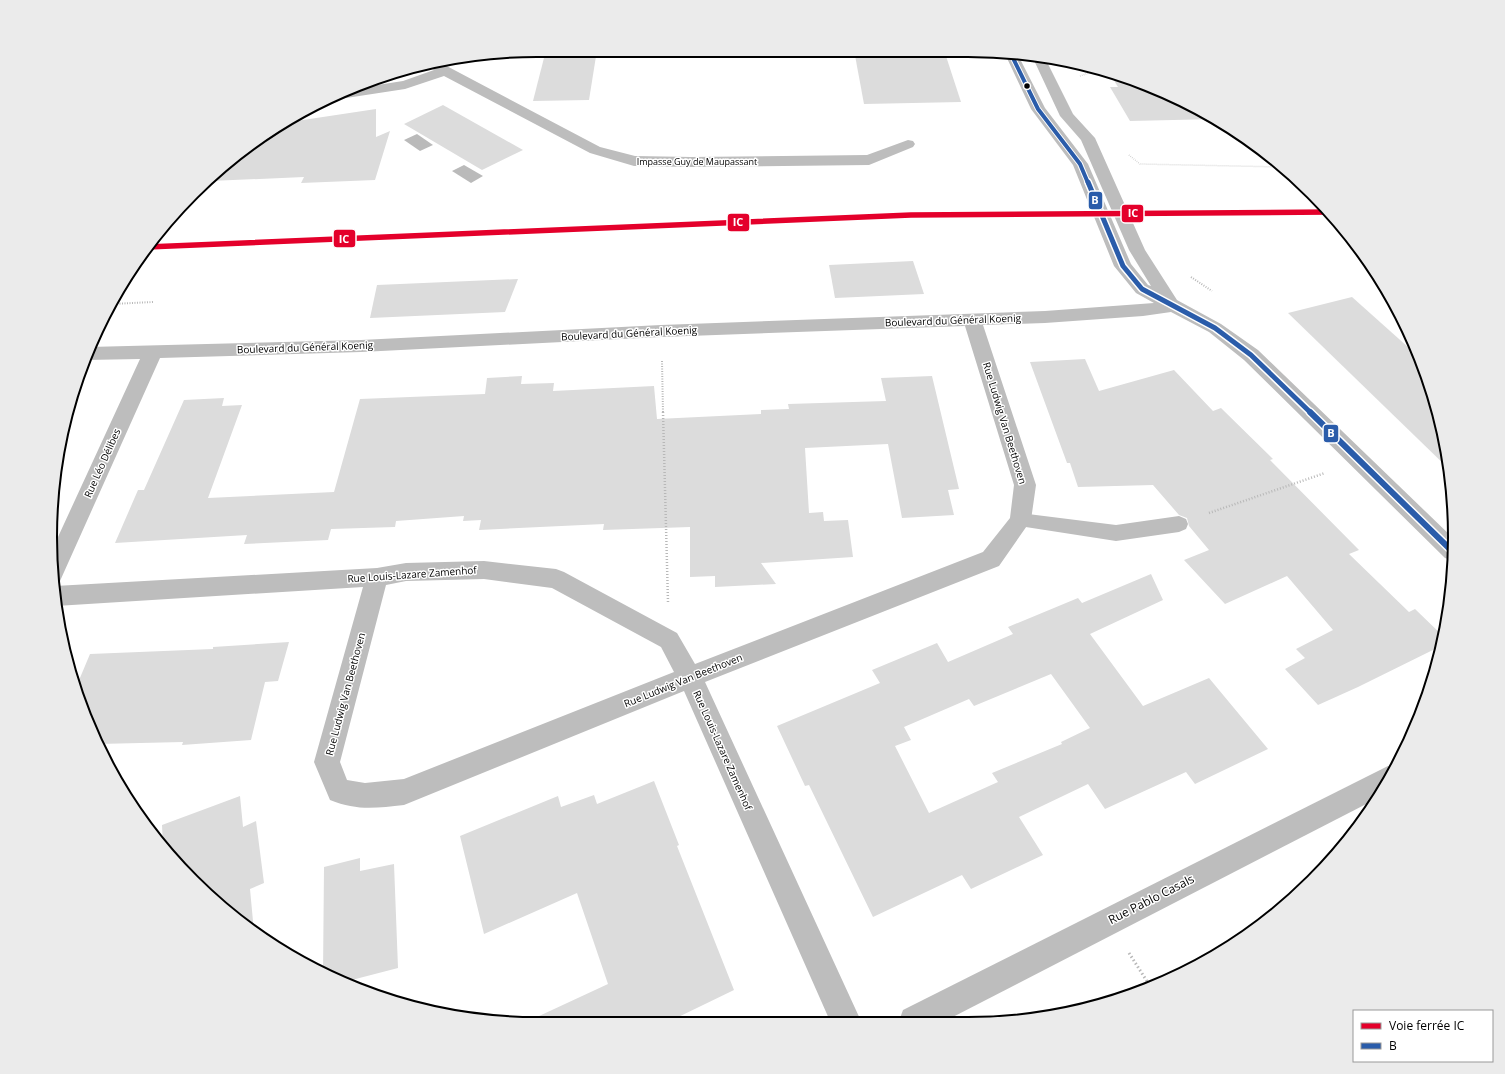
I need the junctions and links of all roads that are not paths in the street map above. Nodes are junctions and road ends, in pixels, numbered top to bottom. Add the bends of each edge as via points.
1 (1014, 59) edge
2 (1041, 63) edge
3 (439, 68) edge
4 (357, 92) edge
5 (908, 144) dead end
6 (1171, 306) junction
7 (972, 319) junction
8 (153, 352) junction
9 (94, 354) edge
10 (1020, 520) junction
11 (1179, 524) road end
12 (1448, 547) edge
13 (58, 561) edge
14 (377, 577) junction
15 (61, 596) edge
16 (690, 677) junction
17 (1380, 783) edge
18 (844, 1017) edge
19 (920, 1017) edge

1 - 6 street via 1038,109 1080,164 1123,266 1142,289
2 - 6 street via 1067,116 1088,138 1137,250
3 - 4 street via 405,85
3 - 5 street, Impasse Guy de Maupassant via 596,150 634,161 869,160
6 - 7 street, Boulevard du Général Koenig via 1045,317
6 - 12 street via 1215,328 1251,355
7 - 8 street, Boulevard du Général Koenig via 361,346
7 - 10 street, Rue Ludwig Van Beethoven via 1025,485
8 - 9 street, Boulevard du Général Koenig
8 - 13 street, Rue Léo Délibes
10 - 11 lane via 1116,533
10 - 16 street, Rue Ludwig Van Beethoven via 991,559
14 - 15 street, Rue Louis-Lazare Zamenhof
14 - 16 street, Rue Louis-Lazare Zamenhof via 406,572 484,570 556,579 669,640
14 - 16 street, Rue Ludwig Van Beethoven via 327,762 339,791 365,796 404,792
16 - 18 street, Rue Louis-Lazare Zamenhof
17 - 19 street, Rue Pablo Casals

